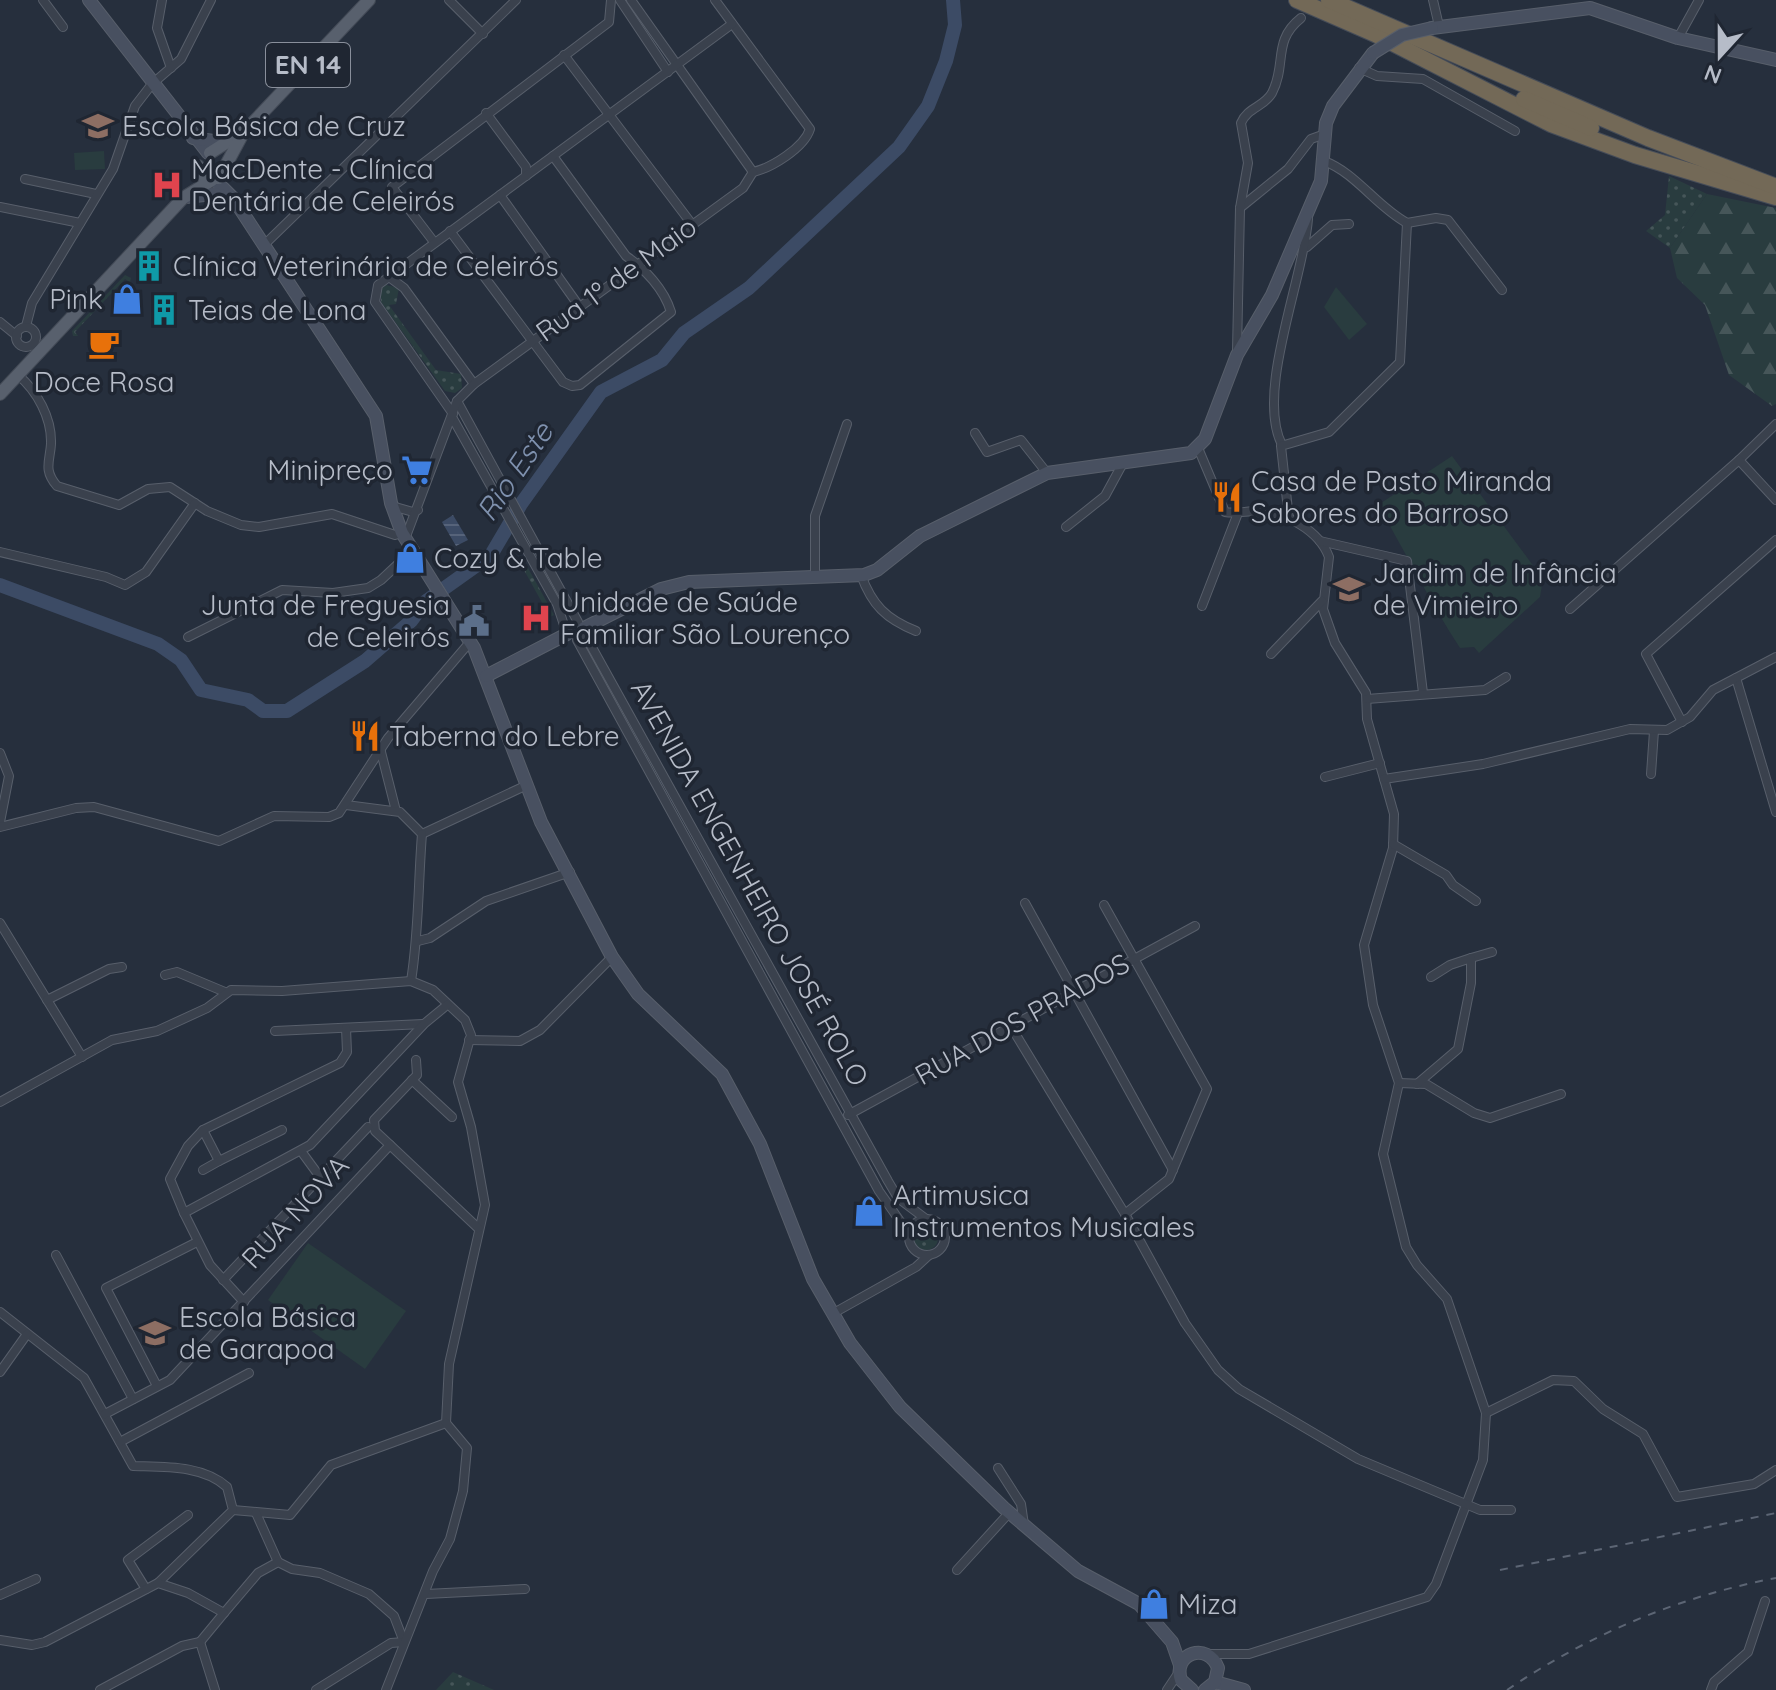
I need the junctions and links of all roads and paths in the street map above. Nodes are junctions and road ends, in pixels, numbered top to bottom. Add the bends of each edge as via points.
1 (43, 0) edge
2 (89, 0) edge
3 (162, 0) edge
4 (211, 0) edge
5 (369, 0) edge
6 (449, 0) edge
7 (516, 0) edge
8 (611, 0) edge
9 (620, 0) edge
10 (631, 0) edge
11 (715, 0) edge
12 (1297, 0) edge
13 (1329, 0) edge
14 (1433, 0) edge
15 (1699, 0) edge
16 (1301, 18) dead end
17 (732, 24) junction
18 (63, 27) dead end
19 (1435, 27) junction
20 (483, 34) junction
21 (1678, 38) junction
22 (564, 55) junction
23 (1776, 60) edge
24 (678, 65) junction
25 (171, 68) junction
26 (1359, 68) junction
27 (668, 72) junction
28 (152, 84) junction
29 (486, 113) junction
30 (611, 115) junction
31 (246, 130) junction
32 (1515, 131) dead end
33 (1325, 134) junction
34 (193, 138) junction
35 (209, 153) junction
36 (553, 156) junction
37 (1324, 161) junction
38 (198, 165) junction
39 (753, 172) junction
40 (219, 174) junction
41 (526, 176) junction
42 (25, 179) dead end
43 (1776, 186) edge
44 (96, 194) junction
45 (500, 195) junction
46 (1776, 197) edge
47 (183, 198) junction
48 (233, 198) junction
49 (0, 207) edge
50 (1309, 207) junction
51 (1240, 208) junction
52 (80, 223) junction
53 (691, 223) junction
54 (1407, 223) junction
55 (1349, 224) dead end
56 (450, 231) junction
57 (434, 242) junction
58 (263, 246) junction
59 (1306, 248) junction
60 (638, 262) junction
61 (389, 277) junction
62 (1502, 290) dead end
63 (579, 306) junction
64 (0, 322) edge
65 (26, 326) junction
66 (17, 336) junction
67 (531, 342) junction
68 (36, 346) junction
69 (1237, 355) junction
70 (18, 375) junction
71 (474, 384) junction
72 (0, 394) edge
73 (457, 401) junction
74 (453, 416) junction
75 (847, 424) dead end
76 (1776, 424) edge
77 (975, 433) dead end
78 (1282, 445) junction
79 (1198, 448) junction
80 (1739, 460) junction
81 (1123, 463) junction
82 (1047, 473) junction
83 (1776, 500) edge
84 (195, 503) junction
85 (392, 506) junction
86 (418, 510) junction
87 (1238, 513) junction
88 (1289, 519) junction
89 (1066, 527) dead end
90 (403, 536) junction
91 (1776, 540) edge
92 (1320, 541) junction
93 (412, 551) junction
94 (0, 552) edge
95 (861, 575) junction
96 (815, 577) junction
97 (1322, 601) junction
98 (1202, 606) dead end
99 (1570, 609) dead end
100 (576, 631) junction
101 (916, 631) dead end
102 (188, 637) dead end
103 (470, 642) junction
104 (1271, 654) dead end
105 (1776, 657) edge
106 (486, 676) junction
107 (1506, 677) dead end
108 (1736, 678) junction
109 (1423, 693) junction
110 (1367, 699) junction
111 (1682, 722) junction
112 (1654, 731) junction
113 (380, 748) junction
114 (0, 753) edge
115 (1380, 763) junction
116 (1651, 774) dead end
117 (1325, 777) dead end
118 (1384, 779) junction
119 (527, 785) junction
120 (346, 805) junction
121 (396, 811) junction
122 (1776, 812) edge
123 (0, 825) edge
124 (422, 834) junction
125 (1393, 844) junction
126 (570, 872) junction
127 (1476, 901) dead end
128 (1025, 903) dead end
129 (1104, 905) dead end
130 (0, 923) edge
131 (1195, 926) dead end
132 (418, 941) junction
133 (1492, 952) dead end
134 (612, 957) junction
135 (1134, 958) junction
136 (1471, 958) junction
137 (122, 967) dead end
138 (165, 975) dead end
139 (1431, 977) dead end
140 (411, 981) junction
141 (1074, 990) junction
142 (225, 992) junction
143 (47, 1000) junction
144 (447, 1005) junction
145 (424, 1024) junction
146 (1010, 1025) junction
147 (346, 1028) junction
148 (275, 1031) dead end
149 (469, 1040) junction
150 (82, 1057) junction
151 (416, 1060) dead end
152 (412, 1080) junction
153 (1399, 1083) junction
154 (1417, 1084) junction
155 (1561, 1094) dead end
156 (0, 1102) edge
157 (850, 1114) junction
158 (452, 1117) dead end
159 (841, 1119) junction
160 (368, 1127) dead end
161 (203, 1130) junction
162 (282, 1130) dead end
163 (390, 1145) junction
164 (301, 1151) junction
165 (219, 1161) junction
166 (203, 1170) dead end
167 (1173, 1170) junction
168 (320, 1177) junction
169 (184, 1213) junction
170 (1125, 1214) junction
171 (926, 1219) junction
172 (478, 1228) junction
173 (909, 1234) junction
174 (197, 1242) junction
175 (56, 1255) dead end
176 (929, 1255) junction
177 (223, 1280) junction
178 (244, 1302) junction
179 (0, 1312) edge
180 (832, 1314) junction
181 (27, 1334) junction
182 (0, 1372) edge
183 (249, 1373) dead end
184 (157, 1386) junction
185 (133, 1399) junction
186 (1486, 1413) junction
187 (105, 1414) junction
188 (446, 1423) junction
189 (120, 1442) junction
190 (998, 1468) dead end
191 (1776, 1470) edge
192 (1466, 1505) junction
193 (233, 1510) junction
194 (1511, 1510) dead end
195 (256, 1513) junction
196 (1009, 1513) junction
197 (188, 1515) dead end
198 (1024, 1526) junction
199 (278, 1562) junction
200 (957, 1570) dead end
201 (36, 1579) dead end
202 (158, 1583) junction
203 (146, 1589) junction
204 (525, 1589) dead end
205 (0, 1593) edge
206 (426, 1594) junction
207 (1765, 1601) dead end
208 (224, 1613) junction
209 (0, 1640) edge
210 (200, 1642) junction
211 (404, 1642) junction
212 (1172, 1642) junction
213 (1201, 1653) junction
214 (1231, 1657) junction
215 (1180, 1668) junction
216 (1213, 1682) edge
217 (100, 1690) edge
218 (215, 1690) edge
219 (316, 1690) edge
220 (386, 1690) edge
221 (1167, 1690) edge
222 (1183, 1690) edge
223 (1191, 1690) edge
224 (1244, 1690) edge
225 (1711, 1690) edge

1 - 18 street
2 - 28 street
3 - 25 street via 159,40
4 - 25 street via 181,59
5 - 31 main road, EN 14
6 - 20 street
7 - 20 street
8 - 22 street via 609,22
9 - 27 street
10 - 24 street
11 - 17 street
12 - 46 highway via 1551,124
13 - 43 highway via 1648,138
14 - 19 street
15 - 21 street
16 - 51 street via 1284,36 1271,93 1241,121 1248,163
17 - 24 street
17 - 39 street, Rua 1º de Maio via 810,129 803,141 766,169
19 - 21 street via 1590,8
19 - 26 street, bridge via 1402,35
20 - 58 street
21 - 23 street
22 - 29 street
22 - 30 street
24 - 27 street
24 - 39 street
25 - 28 street
26 - 32 street via 1377,76 1432,83
26 - 33 street via 1333,106
27 - 30 street
28 - 34 street
28 - 44 street via 135,106 113,169
29 - 41 street via 526,167
29 - 57 street via 392,187
30 - 36 street
30 - 53 street
31 - 34 street via 220,141
31 - 35 main road, EN 14
31 - 40 main road, EN 14
33 - 37 street
33 - 51 street via 1311,139 1288,169
34 - 35 street
34 - 38 street
35 - 38 main road, EN 14
35 - 40 main road via 220,157
36 - 41 street
36 - 60 street via 626,256
37 - 50 street
37 - 54 street via 1349,174 1377,203
38 - 40 main road via 201,175
38 - 47 main road, EN 14
39 - 53 street, Rua 1º de Maio via 743,188
40 - 47 main road, EN 14
40 - 48 street
41 - 45 street
42 - 44 street
44 - 52 street
45 - 56 street
45 - 63 street
47 - 48 street
47 - 68 main road, EN 14
48 - 58 street
49 - 52 street
50 - 59 street
50 - 69 street via 1272,295
51 - 69 street
52 - 65 street via 32,303
53 - 60 street, Rua 1º de Maio
54 - 62 street via 1436,218 1451,222
54 - 78 street via 1400,362 1329,432
55 - 59 street via 1332,225
56 - 57 street
56 - 67 street
57 - 61 street
58 - 85 street via 376,416
59 - 78 street via 1292,289 1275,399
60 - 63 street, Rua 1º de Maio
60 - 67 street via 668,301 670,317 580,385 563,382
61 - 71 street via 404,288
61 - 74 street, AVENIDA ENGENHEIRO JOSÉ ROLO via 375,290 375,302
63 - 67 street, Rua 1º de Maio
64 - 66 street
65 - 66 street
65 - 68 street via 37,334
66 - 68 street via 15,342 22,348
67 - 71 street, Rua 1º de Maio
68 - 70 main road, EN 14
69 - 79 street via 1211,428
70 - 72 main road, EN 14
70 - 84 street via 38,395 51,438 47,464 57,486 119,505 148,489 170,487
71 - 73 street
73 - 74 street
73 - 100 street, AVENIDA ENGENHEIRO JOSÉ ROLO
74 - 86 street
74 - 100 street, AVENIDA ENGENHEIRO JOSÉ ROLO
75 - 96 street via 815,516
76 - 80 street
77 - 82 street via 987,452 1021,440
78 - 88 street
79 - 81 street via 1180,457
79 - 87 street via 1223,510
80 - 83 street
80 - 99 street
81 - 82 street
81 - 89 street via 1105,496
82 - 95 street via 920,536 877,570
84 - 90 street via 241,525 259,527 332,514
84 - 94 street via 140,578 125,585
85 - 86 street
85 - 90 street
86 - 90 street
87 - 88 street
87 - 98 street
88 - 92 street
90 - 93 street
91 - 111 street via 1646,654
92 - 97 street via 1329,557
92 - 109 street via 1407,561
93 - 102 street via 368,588 333,593 282,590
93 - 103 street
95 - 96 street
95 - 101 street via 868,596 882,613
96 - 100 street via 681,584
97 - 104 street
97 - 110 street via 1330,632
100 - 106 street
100 - 157 street, AVENIDA ENGENHEIRO JOSÉ ROLO
100 - 159 street, AVENIDA ENGENHEIRO JOSÉ ROLO
103 - 106 street
103 - 113 street
105 - 108 street
106 - 119 street
107 - 109 street via 1485,690
108 - 111 street via 1713,690
108 - 122 street
109 - 110 street
110 - 115 street
111 - 112 street
112 - 116 street
112 - 118 street via 1630,729 1483,764
113 - 120 street
113 - 121 street
114 - 123 street via 9,776
115 - 117 street
115 - 118 street
118 - 125 street via 1394,814
119 - 124 street
119 - 126 street
120 - 121 street
120 - 123 street via 329,817 274,816 219,841 94,807
121 - 124 street
124 - 132 street
125 - 127 street via 1446,875
125 - 153 street via 1364,945 1373,1005
126 - 132 street via 486,901
126 - 134 street
128 - 141 street
129 - 135 street
130 - 143 street
131 - 135 street, RUA DOS PRADOS
132 - 140 street
133 - 136 street
134 - 149 street via 540,1030 520,1041
134 - 180 street via 638,994 722,1074 760,1144
135 - 141 street, RUA DOS PRADOS
135 - 167 street via 1207,1089
136 - 139 street
136 - 154 street via 1458,1049
137 - 143 street
138 - 142 street via 174,971
140 - 142 street
140 - 144 street via 433,990
141 - 146 street, RUA DOS PRADOS
141 - 167 street
142 - 150 street via 207,1008 157,1031 123,1036
143 - 150 street
144 - 145 street
144 - 149 street via 465,1020
145 - 147 street
145 - 164 street
146 - 157 street, RUA DOS PRADOS
146 - 170 street
147 - 148 street
147 - 161 street via 347,1052 340,1063
149 - 172 street via 458,1082 485,1205
150 - 156 street
151 - 152 street via 418,1071
152 - 158 street
152 - 163 street via 374,1120 375,1131
153 - 154 street
153 - 186 street via 1383,1154 1406,1247 1447,1299
154 - 155 street via 1490,1118
157 - 159 street, AVENIDA ENGENHEIRO JOSÉ ROLO
157 - 171 street, AVENIDA ENGENHEIRO JOSÉ ROLO via 898,1198
159 - 173 street, AVENIDA ENGENHEIRO JOSÉ ROLO via 893,1216
160 - 168 street
161 - 165 street
161 - 169 street via 170,1179
162 - 165 street
163 - 172 street
163 - 178 street, RUA NOVA
164 - 168 street
164 - 169 street
165 - 166 street
167 - 170 street
168 - 177 street
169 - 174 street
170 - 192 street via 1203,1351 1239,1389 1358,1459
171 - 173 street
171 - 176 street, AVENIDA ENGENHEIRO JOSÉ ROLO via 937,1221 946,1236 939,1251
172 - 188 street via 449,1364
173 - 176 street, AVENIDA ENGENHEIRO JOSÉ ROLO via 914,1249
174 - 177 street
174 - 184 street via 106,1288
175 - 185 street
176 - 180 street
177 - 178 street
178 - 184 street, RUA NOVA via 170,1380
179 - 181 street
180 - 196 street via 900,1407
181 - 182 street
181 - 187 street via 84,1378
183 - 189 street
184 - 185 street, RUA NOVA
185 - 187 street, RUA NOVA
186 - 191 street via 1553,1380 1574,1381 1603,1409 1643,1434 1677,1497 1754,1484
186 - 192 street via 1483,1460
187 - 189 street
188 - 195 street via 331,1465 290,1515
188 - 206 street via 467,1448 467,1469 450,1539
189 - 193 street via 133,1466 175,1468 218,1479 227,1487
190 - 198 street via 1021,1504
192 - 194 street
192 - 214 street via 1427,1597
193 - 195 street
193 - 202 street
195 - 199 street
196 - 198 street
196 - 200 street
197 - 203 street via 128,1560
198 - 212 street via 1078,1571 1139,1604
199 - 208 street via 258,1573
199 - 211 street via 369,1594 394,1616
201 - 205 street
202 - 203 street
202 - 208 street
203 - 209 street via 45,1642
204 - 206 street
206 - 211 street
207 - 225 street via 1748,1652
208 - 210 street
210 - 217 street via 182,1646
210 - 218 street
211 - 219 street via 391,1643
211 - 220 street
212 - 213 street
212 - 215 street
213 - 214 street
213 - 215 street via 1186,1656
213 - 216 street
214 - 216 street
215 - 221 street
215 - 223 street via 1181,1680
216 - 224 street
222 - 223 street

